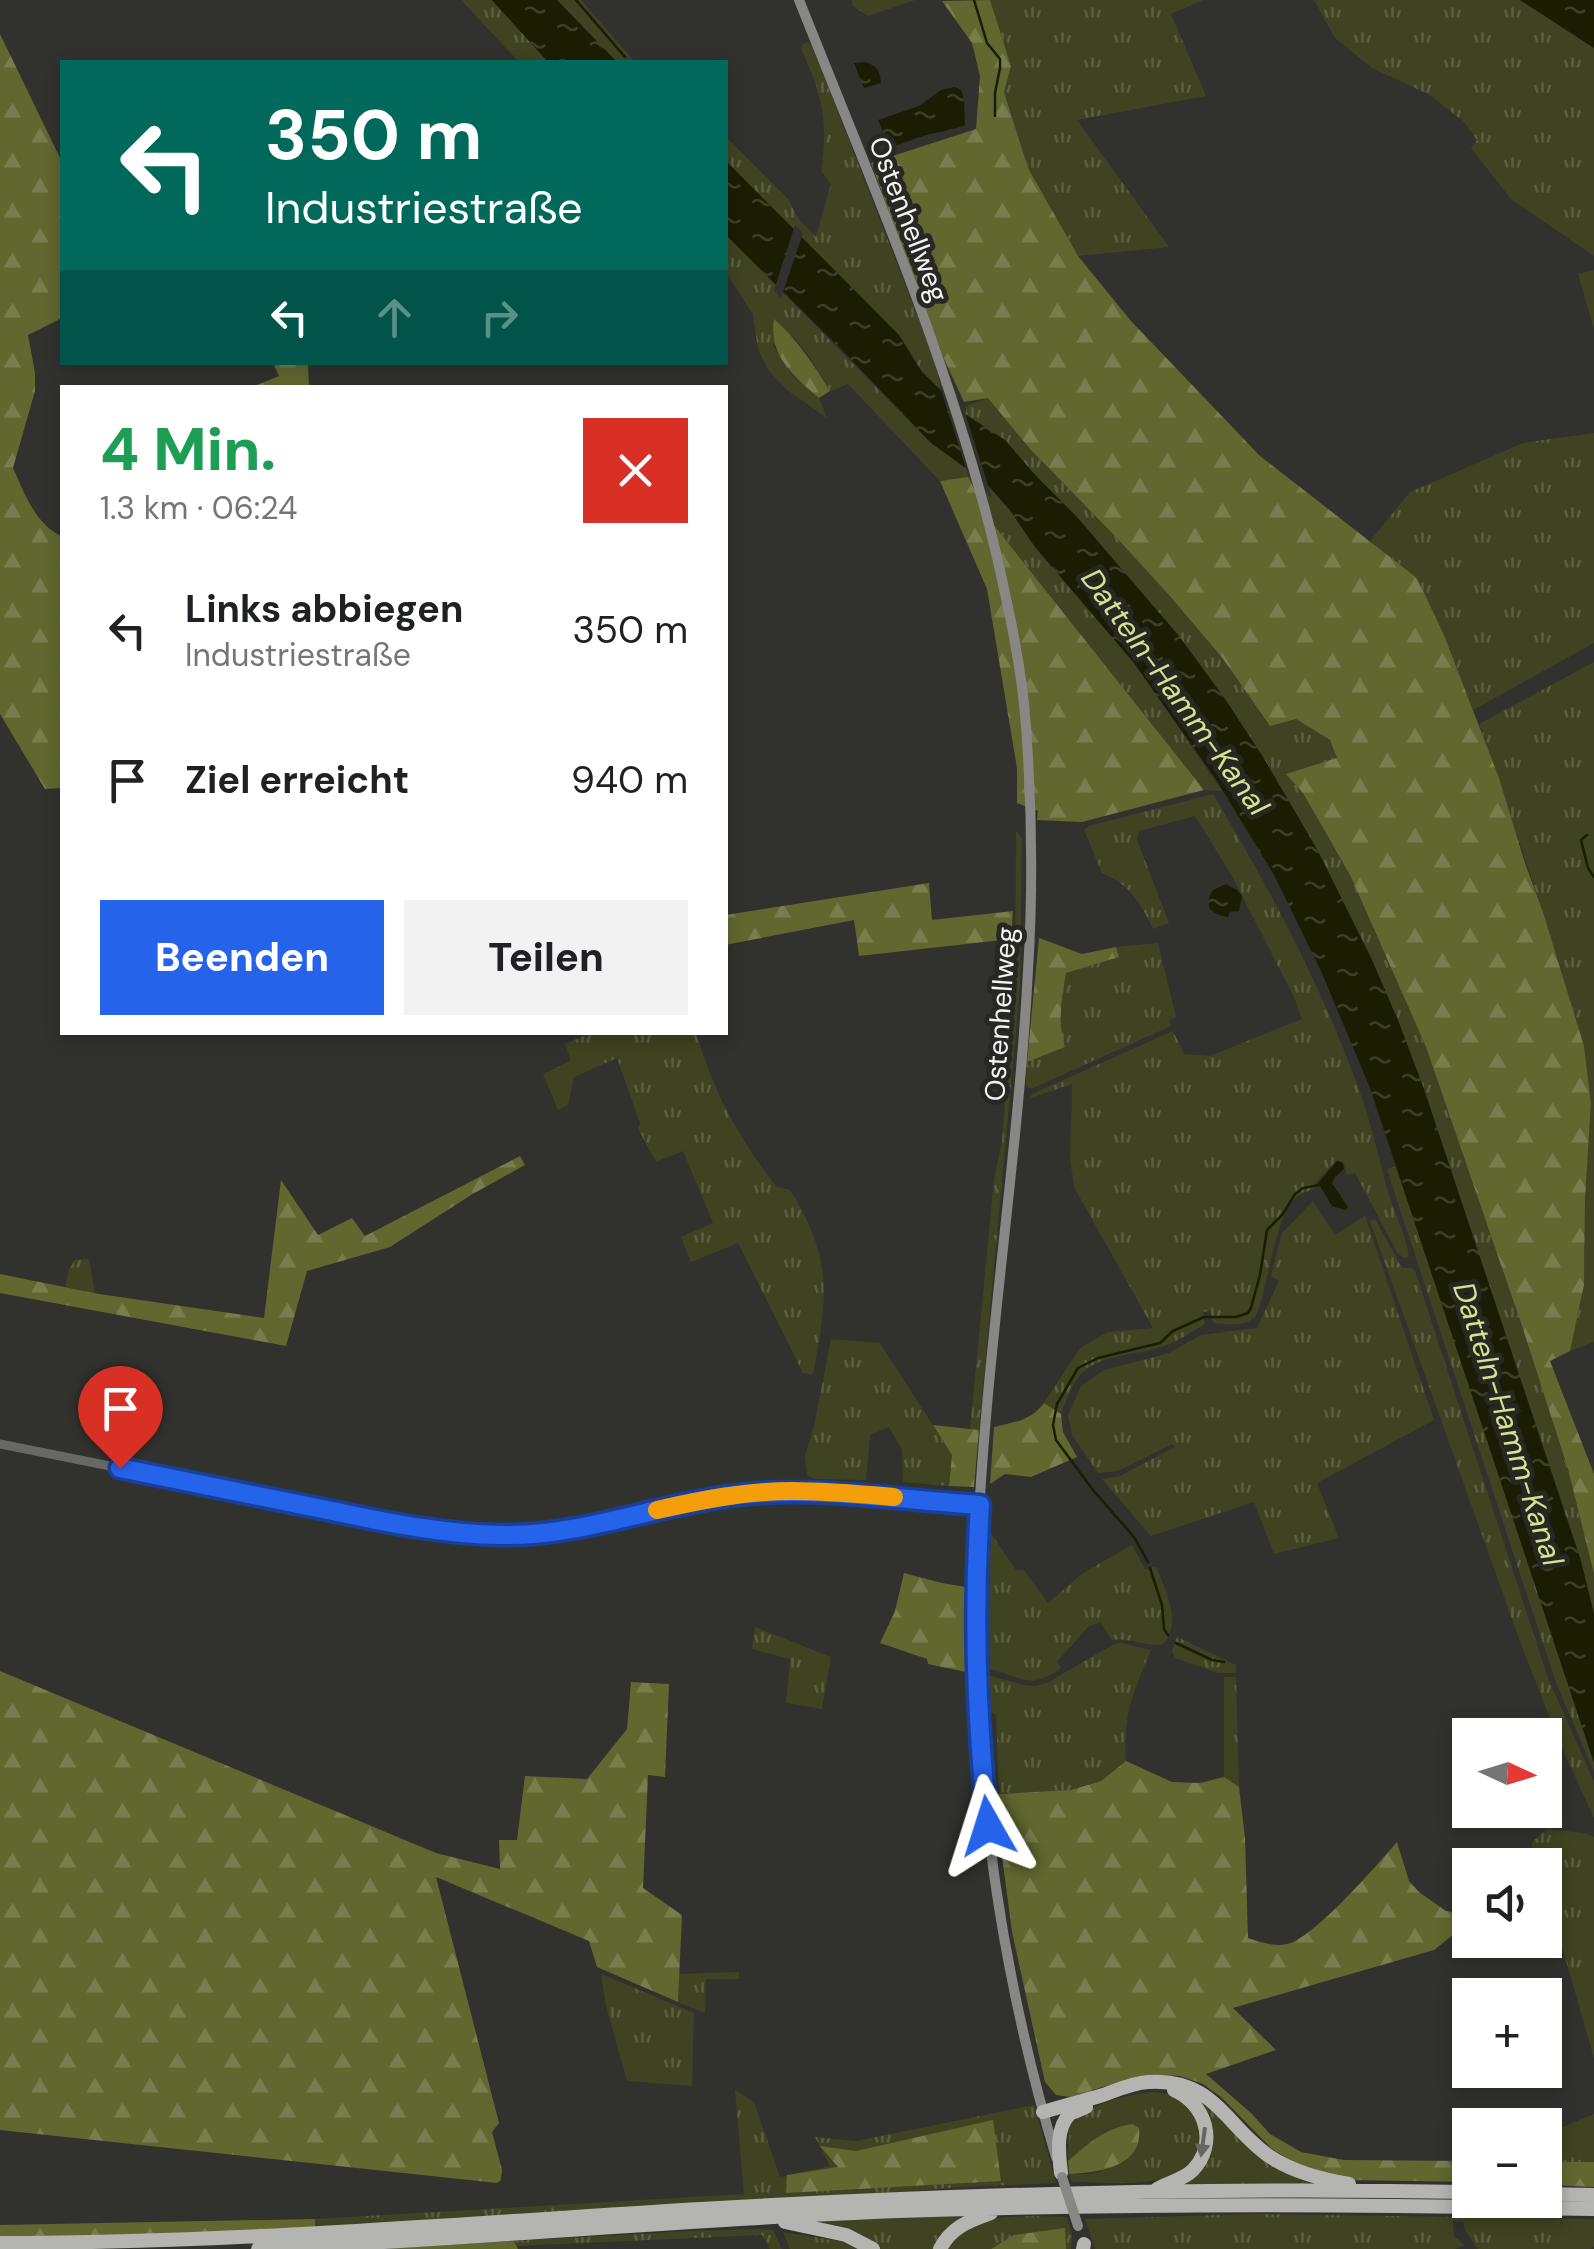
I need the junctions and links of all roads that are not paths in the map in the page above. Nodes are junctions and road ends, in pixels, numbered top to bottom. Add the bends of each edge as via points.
1 (799, 0) edge
2 (0, 1444) edge
3 (980, 1505) junction
4 (1070, 2114) junction
5 (1044, 2115) junction
6 (1062, 2175) junction
7 (1390, 2190) junction
8 (1151, 2192) junction
9 (1452, 2192) edge
10 (1562, 2194) edge
11 (1594, 2195) edge
12 (1006, 2208) junction
13 (1594, 2209) edge
14 (765, 2218) junction
15 (0, 2243) edge
16 (1084, 2247) edge
17 (258, 2249) edge
18 (873, 2249) edge
19 (940, 2249) edge

1 - 3 main road, Ostenhellweg via 950,394 1012,624 1026,721 1028,974
2 - 3 street via 409,1526 503,1535 778,1491
3 - 5 main road, Ostenhellweg via 977,1671 985,1798 1012,1988
4 - 5 highway
4 - 6 highway via 1060,2133
4 -> 8 highway via 1143,2088 1176,2091 1194,2103 1206,2127 1202,2158 1185,2176
5 - 6 main road, Ostenhellweg
5 - 7 highway via 1140,2083 1174,2084 1206,2096 1282,2164
6 - 16 main road, Ostenhellweg, bridge
7 - 8 highway
7 - 9 highway
8 - 15 highway via 787,2204 261,2237
10 - 11 highway
12 - 13 highway
12 - 14 highway
12 - 19 highway via 961,2224
14 - 17 highway
14 - 18 highway via 846,2235

